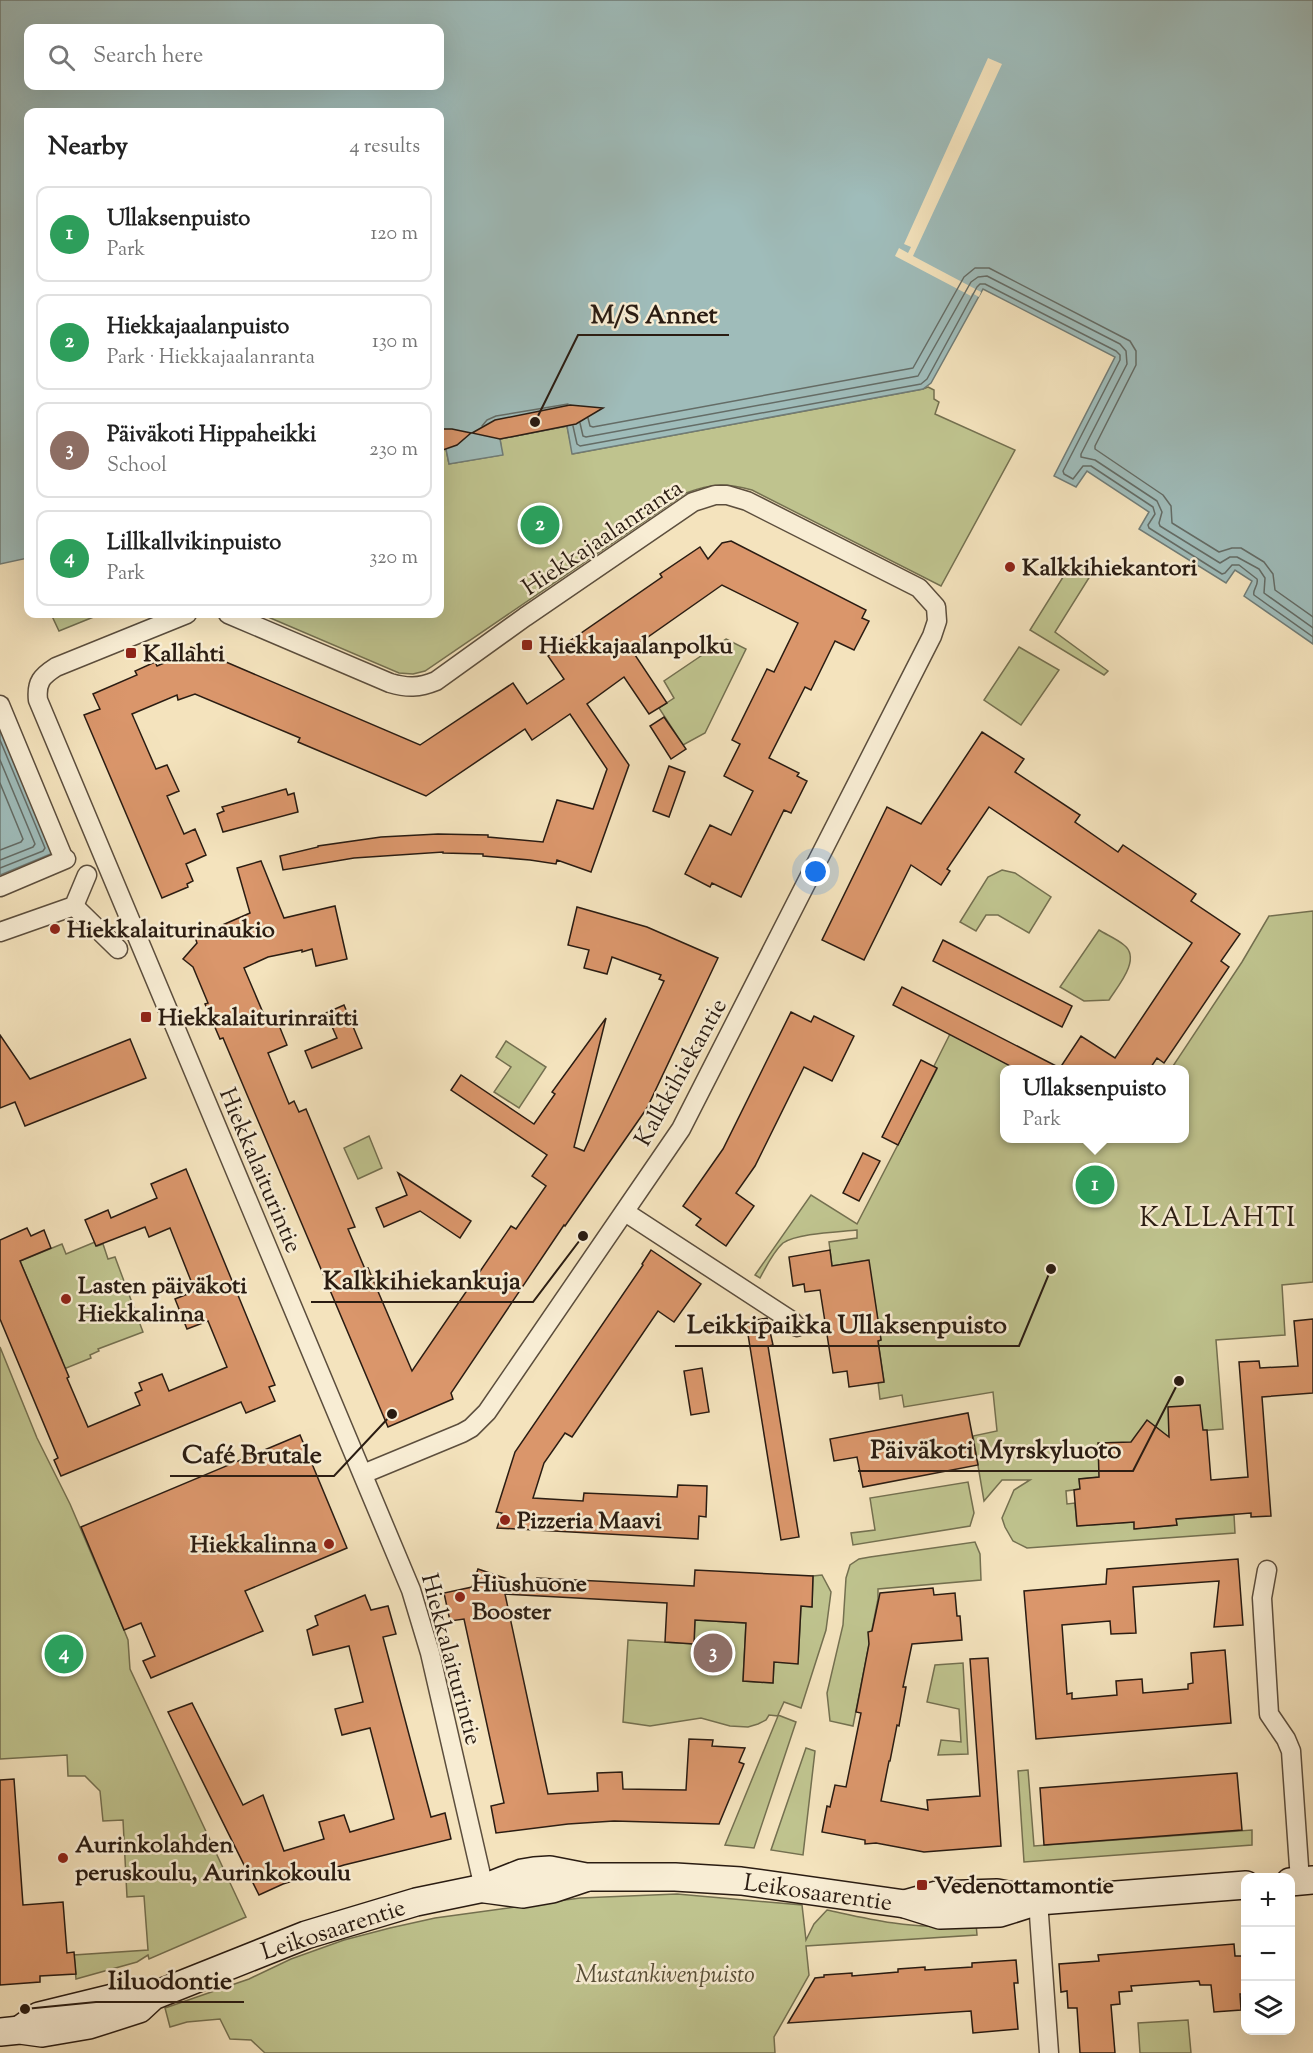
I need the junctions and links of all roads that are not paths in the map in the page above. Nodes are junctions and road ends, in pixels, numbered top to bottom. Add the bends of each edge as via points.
1 (936, 607) joint
2 (177, 618) edge
3 (237, 618) edge
4 (0, 705) edge
5 (87, 875) dead end
6 (0, 886) edge
7 (74, 906) junction
8 (0, 932) edge
9 (118, 949) dead end
10 (625, 1212) junction
11 (797, 1327) dead end
12 (363, 1474) junction
13 (1267, 1570) dead end
14 (1301, 1881) edge
15 (1241, 1885) edge
16 (484, 1888) junction
17 (1038, 1900) junction
18 (10, 2031) edge
19 (1049, 2053) edge

1 - 3 street, Hiekkajaalanranta via 919,588 765,509 727,495 716,495 693,502 425,686 413,688 390,683
1 - 10 street, Kalkkihiekantie via 932,636 681,1129
2 - 12 street, Hiekkalaiturintie via 57,667 45,674 37,691
4 - 6 street via 66,859
5 - 7 street
7 - 8 street
7 - 9 street
10 - 11 street
10 - 12 street, Kalkkihiekantie via 479,1421 462,1433
12 - 16 street, Hiekkalaiturintie via 421,1618
13 - 14 street via 1262,1598 1269,1714 1291,1751
15 - 17 street, Leikosaarentie
16 - 17 street, Leikosaarentie via 522,1873 550,1870 586,1877 741,1881 905,1904 940,1915 1000,1913
16 - 18 street, Leikosaarentie via 416,1902 287,1941 153,1996 139,2009 89,2025 42,2034
17 - 19 street

